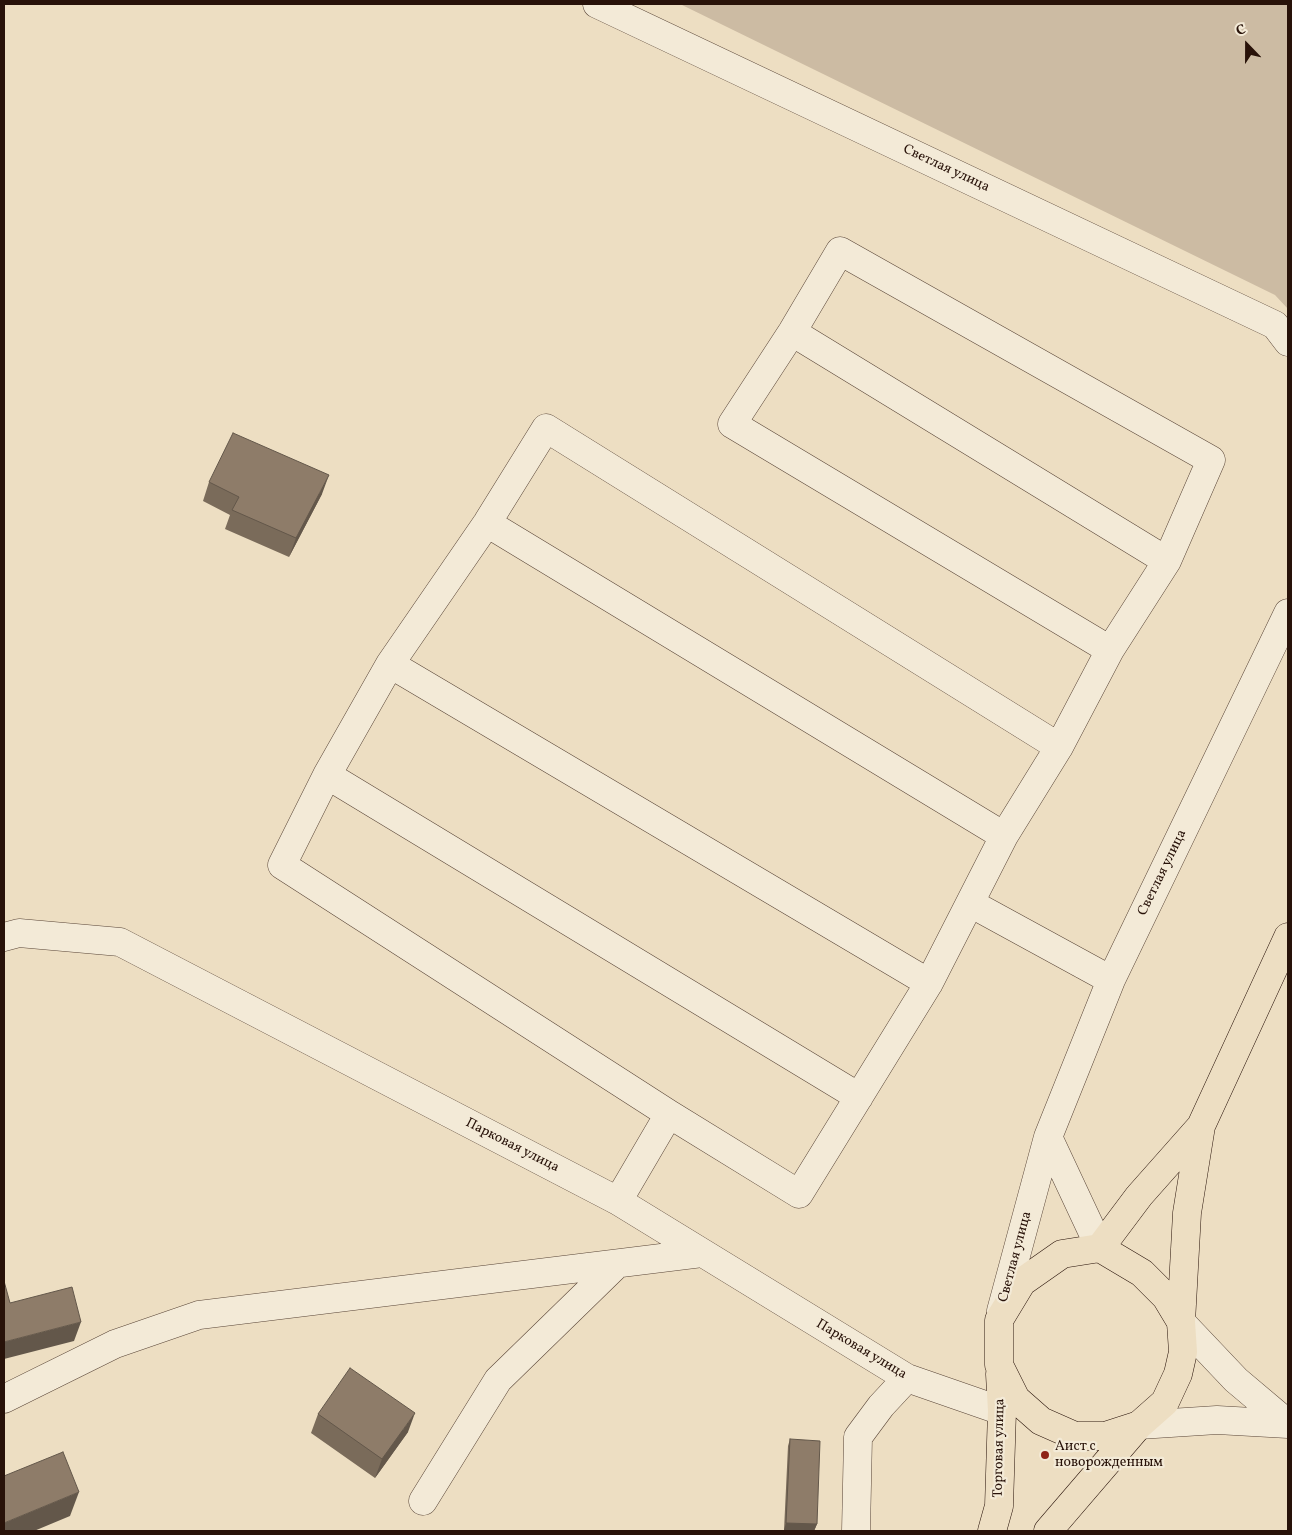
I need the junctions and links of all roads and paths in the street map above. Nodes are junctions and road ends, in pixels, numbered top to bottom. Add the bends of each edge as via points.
1 (597, 4) edge
2 (792, 332) junction
3 (1288, 342) edge
4 (487, 523) junction
5 (1167, 561) junction
6 (1288, 613) edge
7 (1110, 650) junction
8 (390, 664) junction
9 (1059, 747) junction
10 (328, 775) junction
11 (1004, 836) junction
12 (970, 904) junction
13 (4, 937) edge
14 (1288, 937) edge
15 (1111, 980) junction
16 (930, 983) junction
17 (859, 1098) junction
18 (669, 1114) junction
19 (1201, 1126) junction
20 (1048, 1137) junction
21 (618, 1201) junction
22 (1100, 1248) junction
23 (702, 1253) junction
24 (616, 1264) junction
25 (999, 1320) junction
26 (1181, 1322) junction
27 (999, 1365) junction
28 (907, 1378) junction
29 (4, 1399) edge
30 (1002, 1411) junction
31 (1287, 1423) edge
32 (1139, 1425) junction
33 (423, 1501) dead end
34 (856, 1531) edge
35 (992, 1531) edge
36 (1048, 1531) edge

1 - 3 street, Светлая улица via 1275,325
2 - 5 street
2 - 5 street via 840,251 1211,460
2 - 7 street via 732,424
4 - 8 street
4 - 9 street via 546,428
4 - 11 street
5 - 7 street
6 - 15 street, Светлая улица
7 - 9 street
8 - 10 street
8 - 16 street
9 - 11 street
10 - 17 street
10 - 18 street via 282,865
11 - 12 street
12 - 15 street
12 - 16 street
13 - 21 street, Парковая улица via 19,932 120,942
14 - 19 main road
15 - 20 street, Светлая улица
16 - 17 street
17 - 18 street via 799,1194
18 - 21 street
19 - 22 main road via 1139,1196
19 - 26 main road via 1187,1213
20 - 22 street
20 - 25 street, Светлая улица
21 - 23 street, Парковая улица
22 - 25 main road via 1062,1254 1038,1270 1022,1282
22 - 26 main road via 1142,1273 1166,1297
23 - 24 street
23 - 28 street, Парковая улица
24 - 29 street via 199,1315 115,1344
24 - 33 street via 498,1380
25 - 27 main road, Торговая улица
26 - 31 street via 1236,1380
26 - 32 main road via 1183,1352 1178,1374 1165,1402
27 - 30 main road, Торговая улица
27 - 32 main road via 1016,1399 1049,1425 1075,1436 1105,1436
28 - 30 street, Парковая улица
28 - 34 street via 858,1437
30 - 35 main road, Торговая улица via 999,1506
31 - 32 street via 1217,1420
32 - 36 main road

